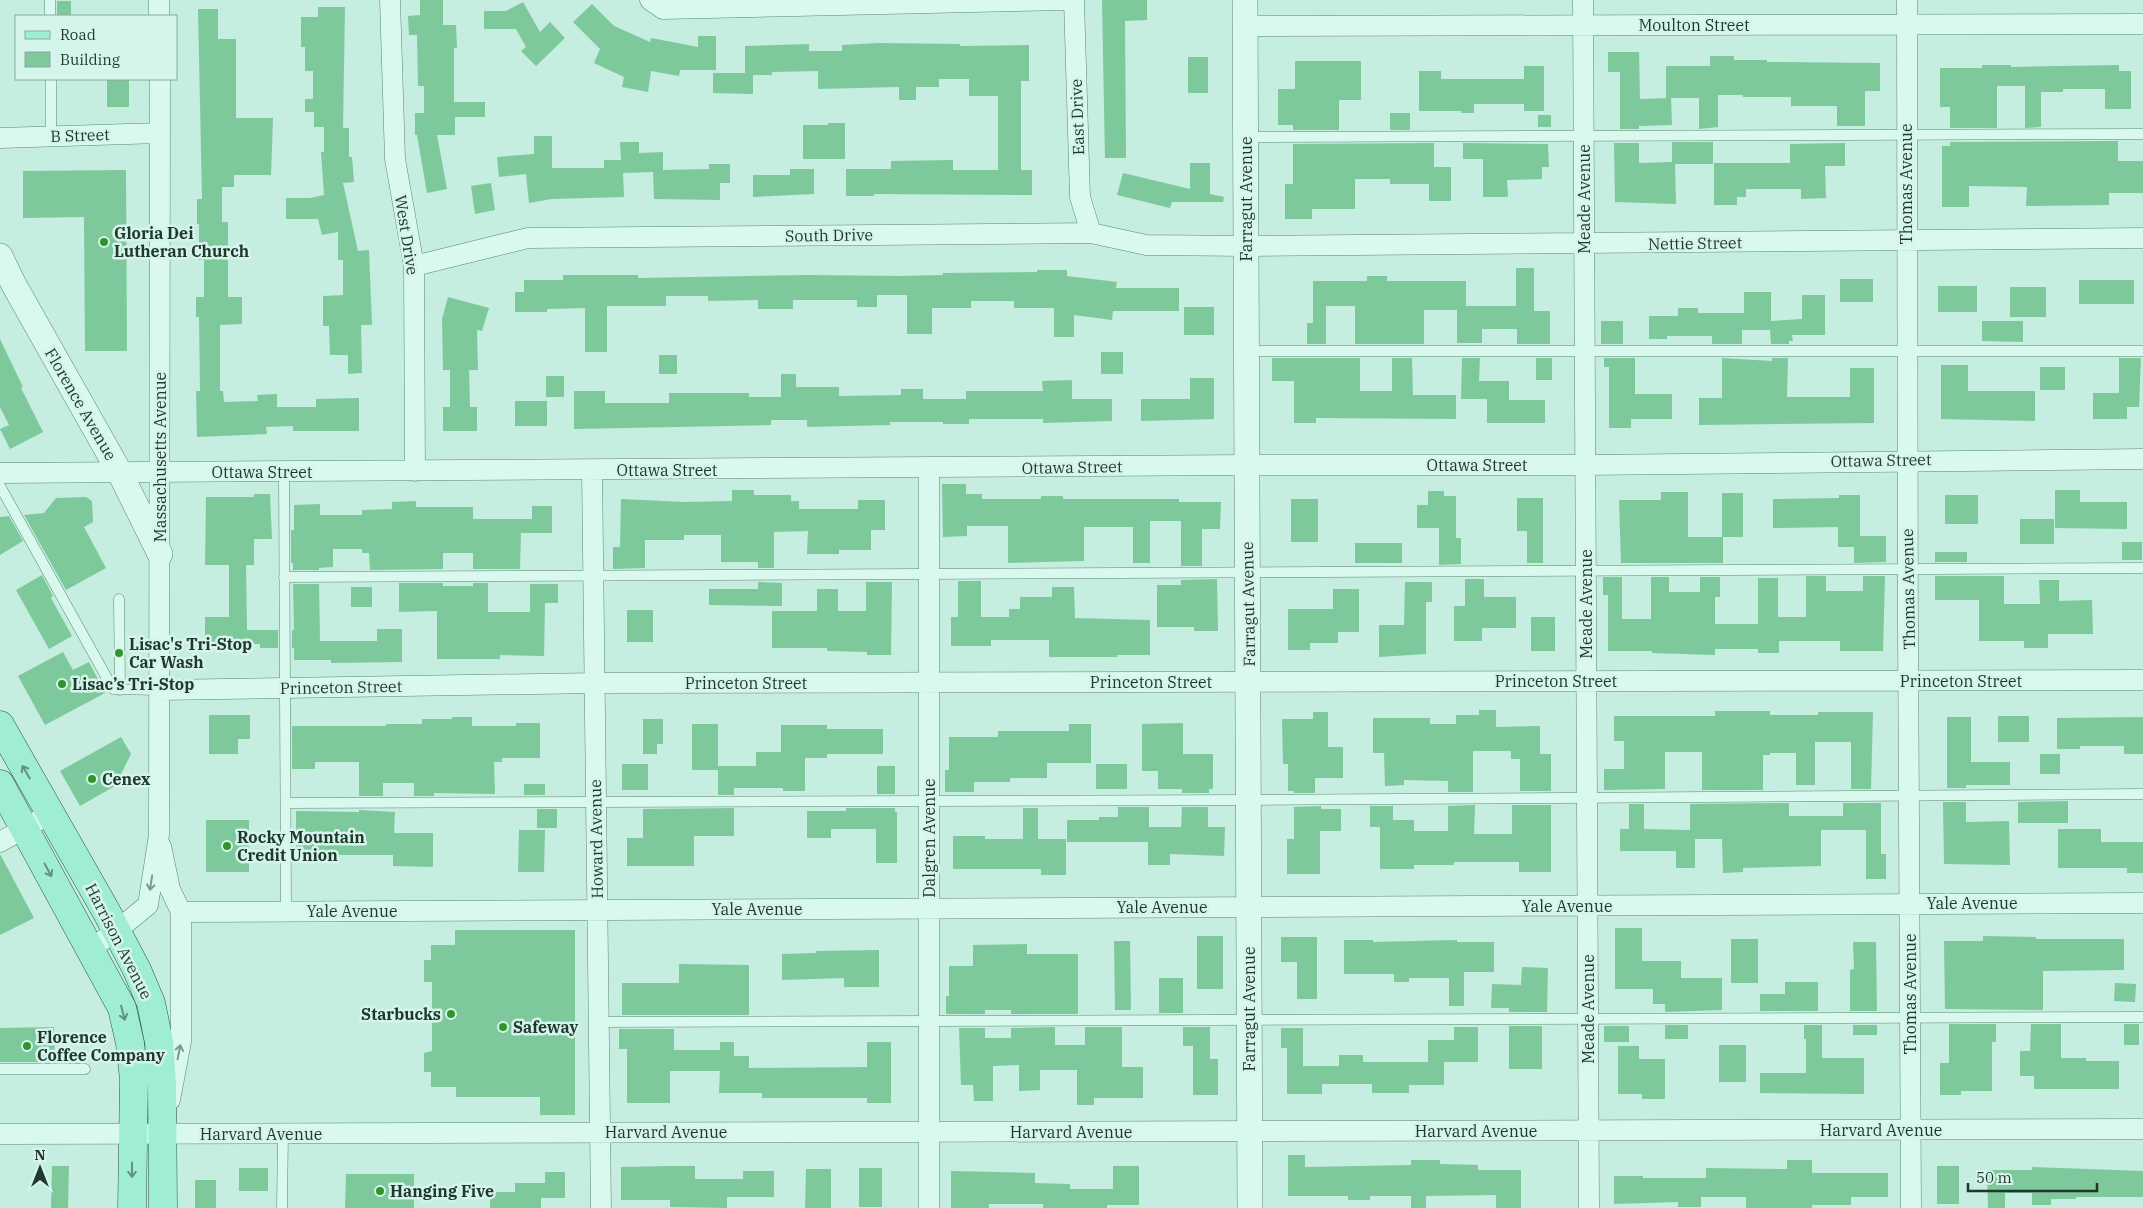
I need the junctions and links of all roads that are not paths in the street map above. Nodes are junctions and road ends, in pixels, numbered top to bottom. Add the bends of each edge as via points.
1 (50, 0) edge
2 (159, 0) edge
3 (390, 0) edge
4 (650, 0) edge
5 (1066, 0) edge
6 (1074, 0) edge
7 (1245, 0) edge
8 (1583, 0) edge
9 (1907, 0) edge
10 (50, 15) edge
11 (159, 15) edge
12 (1907, 23) junction
13 (2143, 24) edge
14 (1245, 26) junction
15 (1583, 26) junction
16 (51, 80) edge
17 (160, 80) edge
18 (160, 133) junction
19 (1906, 134) junction
20 (2143, 134) edge
21 (51, 136) junction
22 (1584, 136) junction
23 (1246, 137) junction
24 (0, 138) edge
25 (1091, 233) junction
26 (2143, 238) edge
27 (1906, 240) junction
28 (1584, 244) junction
29 (1246, 246) junction
30 (0, 256) edge
31 (414, 266) junction
32 (1246, 351) junction
33 (1585, 351) junction
34 (1906, 351) junction
35 (2143, 351) edge
36 (2143, 459) edge
37 (1906, 460) junction
38 (1246, 465) junction
39 (1585, 465) junction
40 (929, 468) junction
41 (592, 470) junction
42 (415, 471) junction
43 (160, 472) junction
44 (284, 472) junction
45 (120, 473) junction
46 (0, 474) edge
47 (0, 486) edge
48 (160, 554) junction
49 (2143, 568) edge
50 (1908, 569) junction
51 (1586, 572) junction
52 (1247, 573) junction
53 (929, 574) junction
54 (593, 575) junction
55 (284, 577) junction
56 (119, 599) dead end
57 (2143, 680) edge
58 (1586, 681) junction
59 (1910, 681) junction
60 (1249, 682) junction
61 (929, 683) junction
62 (594, 684) junction
63 (285, 688) junction
64 (120, 690) junction
65 (160, 690) junction
66 (0, 725) edge
67 (0, 784) edge
68 (2143, 794) edge
69 (1910, 796) junction
70 (1587, 798) junction
71 (1249, 800) junction
72 (929, 801) junction
73 (596, 802) junction
74 (286, 803) junction
75 (50, 814) junction
76 (24, 827) junction
77 (159, 835) junction
78 (0, 842) edge
79 (1910, 903) junction
80 (2143, 903) edge
81 (1588, 906) junction
82 (1249, 907) junction
83 (929, 908) junction
84 (597, 909) junction
85 (286, 911) junction
86 (181, 912) junction
87 (116, 931) junction
88 (90, 949) junction
89 (2143, 1017) edge
90 (1588, 1019) junction
91 (1910, 1019) junction
92 (1249, 1021) junction
93 (599, 1022) junction
94 (929, 1022) junction
95 (0, 1069) edge
96 (85, 1069) dead end
97 (2143, 1128) edge
98 (1589, 1130) junction
99 (1911, 1130) junction
100 (1249, 1131) junction
101 (929, 1132) junction
102 (132, 1133) junction
103 (600, 1133) junction
104 (0, 1134) edge
105 (163, 1134) junction
106 (283, 1134) junction
107 (132, 1208) edge
108 (163, 1208) edge
109 (282, 1208) edge
110 (601, 1208) edge
111 (929, 1208) edge
112 (1250, 1208) edge
113 (1589, 1208) edge
114 (1911, 1208) edge

1 - 10 lane
2 - 11 street
3 - 31 street, West Drive via 395,159
4 - 5 street via 663,9
6 - 25 street, East Drive via 1080,197
7 - 14 street, Farragut Avenue
8 - 15 street, Meade Avenue
9 - 12 street, Thomas Avenue
12 - 13 street, Moulton Street
12 - 15 street, Moulton Street
12 - 19 street, Thomas Avenue
14 - 15 street, Moulton Street
14 - 23 street, Farragut Avenue
15 - 22 street, Meade Avenue
16 - 21 lane
17 - 18 street, Massachusetts Avenue
18 - 21 street, B Street
18 - 43 street, Massachusetts Avenue
19 - 20 lane
19 - 22 lane
19 - 27 street, Thomas Avenue
21 - 24 street, B Street
22 - 23 lane
22 - 28 street, Meade Avenue
23 - 29 street, Farragut Avenue
25 - 29 street, South Drive via 1146,245
25 - 31 street, South Drive via 528,238
26 - 27 street, Nettie Street
27 - 28 street, Nettie Street
27 - 34 street, Thomas Avenue
28 - 29 street, Nettie Street
28 - 33 street, Meade Avenue
29 - 32 street, Farragut Avenue
30 - 45 street, Florence Avenue
31 - 42 street, West Drive
32 - 33 lane
32 - 38 street, Farragut Avenue
33 - 34 lane
33 - 39 street, Meade Avenue
34 - 35 lane
34 - 37 street, Thomas Avenue
36 - 37 street, Ottawa Street
37 - 39 street, Ottawa Street
37 - 50 street, Thomas Avenue
38 - 39 street, Ottawa Street
38 - 40 street, Ottawa Street
38 - 52 street, Farragut Avenue
39 - 51 street, Meade Avenue
40 - 41 street, Ottawa Street
40 - 53 street, Dalgren Avenue
41 - 42 street, Ottawa Street
41 - 54 street, Howard Avenue
42 - 44 street, Ottawa Street
43 - 44 street, Ottawa Street
43 - 45 street, Ottawa Street
43 - 48 street, Massachusetts Avenue
44 - 55 lane
45 - 46 street, Ottawa Street
45 - 48 street, Florence Avenue
47 - 64 lane via 113,690
48 - 65 street, Massachusetts Avenue
49 - 50 lane
50 - 51 lane
50 - 59 street, Thomas Avenue
51 - 52 lane
51 - 58 street, Meade Avenue
52 - 53 lane
52 - 60 street, Farragut Avenue
53 - 54 lane
53 - 61 street, Dalgren Avenue
54 - 55 lane
54 - 62 street, Howard Avenue
55 - 63 lane
56 - 64 lane
57 - 59 street, Princeton Street
58 - 59 street, Princeton Street
58 - 60 street, Princeton Street
58 - 70 street, Meade Avenue
59 - 69 street, Thomas Avenue
60 - 61 street, Princeton Street
60 - 71 street, Farragut Avenue
61 - 62 street, Princeton Street
61 - 72 street, Dalgren Avenue
62 - 63 street, Princeton Street
62 - 73 street, Howard Avenue
63 - 65 street, Princeton Street
63 - 74 lane
64 - 65 lane
65 - 77 street, Massachusetts Avenue
75 -> 66 main road, Harrison Avenue
67 - 76 main road, Harrison Avenue
68 - 69 lane
69 - 70 lane
69 - 79 street, Thomas Avenue
70 - 71 lane
70 - 81 street, Meade Avenue
71 - 72 lane
71 - 82 street, Farragut Avenue
72 - 73 lane
72 - 83 street, Dalgren Avenue
73 - 74 lane
73 - 84 street, Howard Avenue
74 - 85 lane
75 - 76 street
75 - 87 main road, Harrison Avenue
76 - 78 street
76 -> 88 main road, Harrison Avenue
77 - 86 street, Massachusetts Avenue via 170,889
77 -> 87 street, Massachusetts Avenue via 148,905
79 - 80 street, Yale Avenue
79 - 81 street, Yale Avenue
79 - 91 street, Thomas Avenue
81 - 82 street, Yale Avenue
81 - 90 street, Meade Avenue
82 - 83 street, Yale Avenue
82 - 92 street, Farragut Avenue
83 - 84 street, Yale Avenue
83 - 94 street, Dalgren Avenue
84 - 85 street, Yale Avenue
84 - 93 street, Howard Avenue
85 - 86 street, Yale Avenue
105 -> 86 street, Massachusetts Avenue via 181,1042
87 - 88 street, Massachusetts Avenue
87 - 105 main road, Harrison Avenue via 151,1003 159,1042
88 -> 102 main road, Harrison Avenue via 122,1008 130,1043 134,1079
89 - 91 lane
90 - 91 lane
90 - 92 lane
90 - 98 street, Meade Avenue
91 - 99 street, Thomas Avenue
92 - 94 lane
92 - 100 street, Farragut Avenue
93 - 94 lane
93 - 103 street, Howard Avenue
94 - 101 street, Dalgren Avenue
95 - 96 lane
97 - 99 street, Harvard Avenue
98 - 99 street, Harvard Avenue
98 - 100 street, Harvard Avenue
98 - 113 street, Meade Avenue
99 - 114 street, Thomas Avenue
100 - 101 street, Harvard Avenue
100 - 112 street, Farragut Avenue
101 - 103 street, Harvard Avenue
101 - 111 street, Dalgren Avenue
102 - 104 street, Harvard Avenue
102 - 105 street, Harvard Avenue
102 -> 107 main road, Harrison Avenue
103 - 106 street, Harvard Avenue
103 - 110 street, Howard Avenue
105 - 106 street, Harvard Avenue
105 - 108 main road, Harrison Avenue
106 - 109 lane

